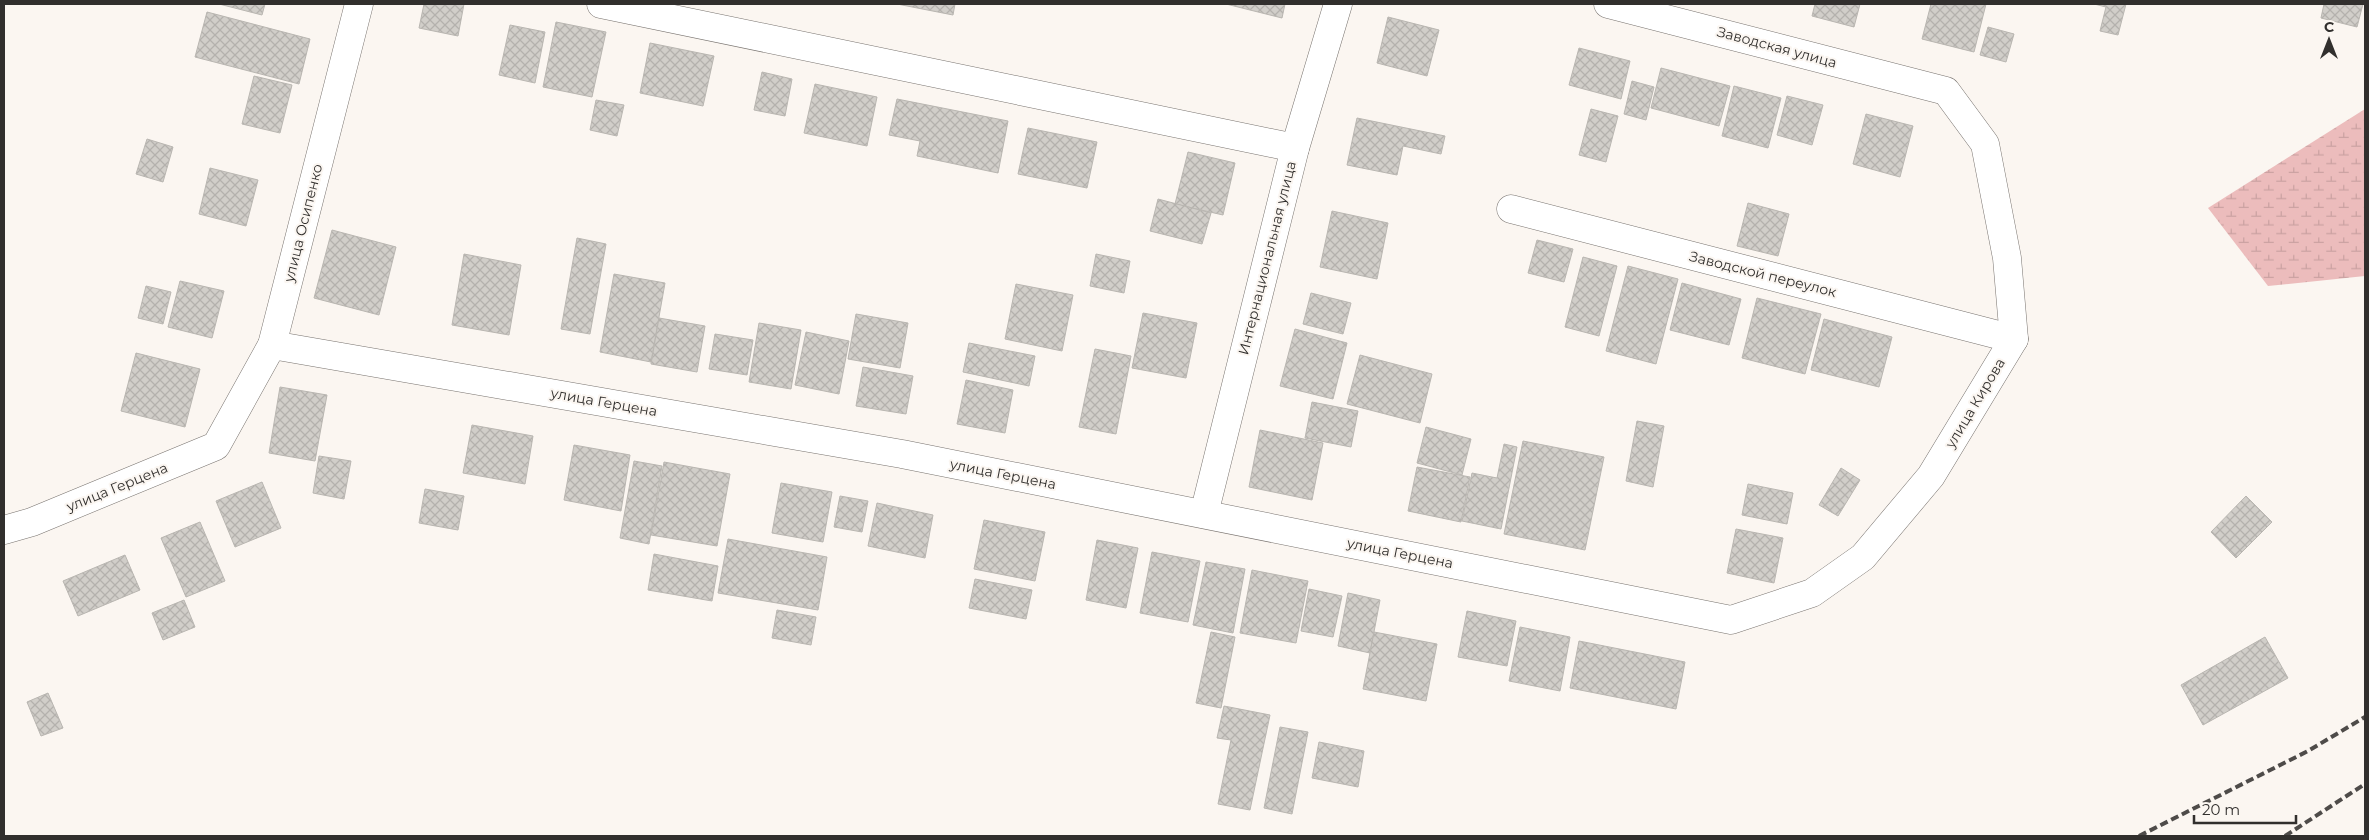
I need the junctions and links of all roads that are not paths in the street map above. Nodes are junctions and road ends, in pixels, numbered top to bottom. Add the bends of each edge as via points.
1 (359, 4) edge
2 (601, 4) edge
3 (1338, 4) edge
4 (1608, 4) edge
5 (1295, 148) junction
6 (1511, 209) dead end
7 (2014, 339) junction
8 (272, 344) junction
9 (223, 433) joint
10 (1204, 514) junction
11 (4, 530) edge
12 (1731, 620) joint

1 - 8 street, улица Осипенко
2 - 5 street
3 - 5 street, Интернациональная улица
4 - 7 street, Заводская улица via 1946,91 1985,144 2007,258
5 - 10 street, Интернациональная улица
6 - 7 street, Заводской переулок
7 - 12 street, улица Кирова via 1932,476 1863,557 1812,593
8 - 9 street, улица Осипенко
8 - 10 street, улица Герцена via 902,454
9 - 11 street, улица Герцена via 216,446 32,522
10 - 12 street, улица Герцена

